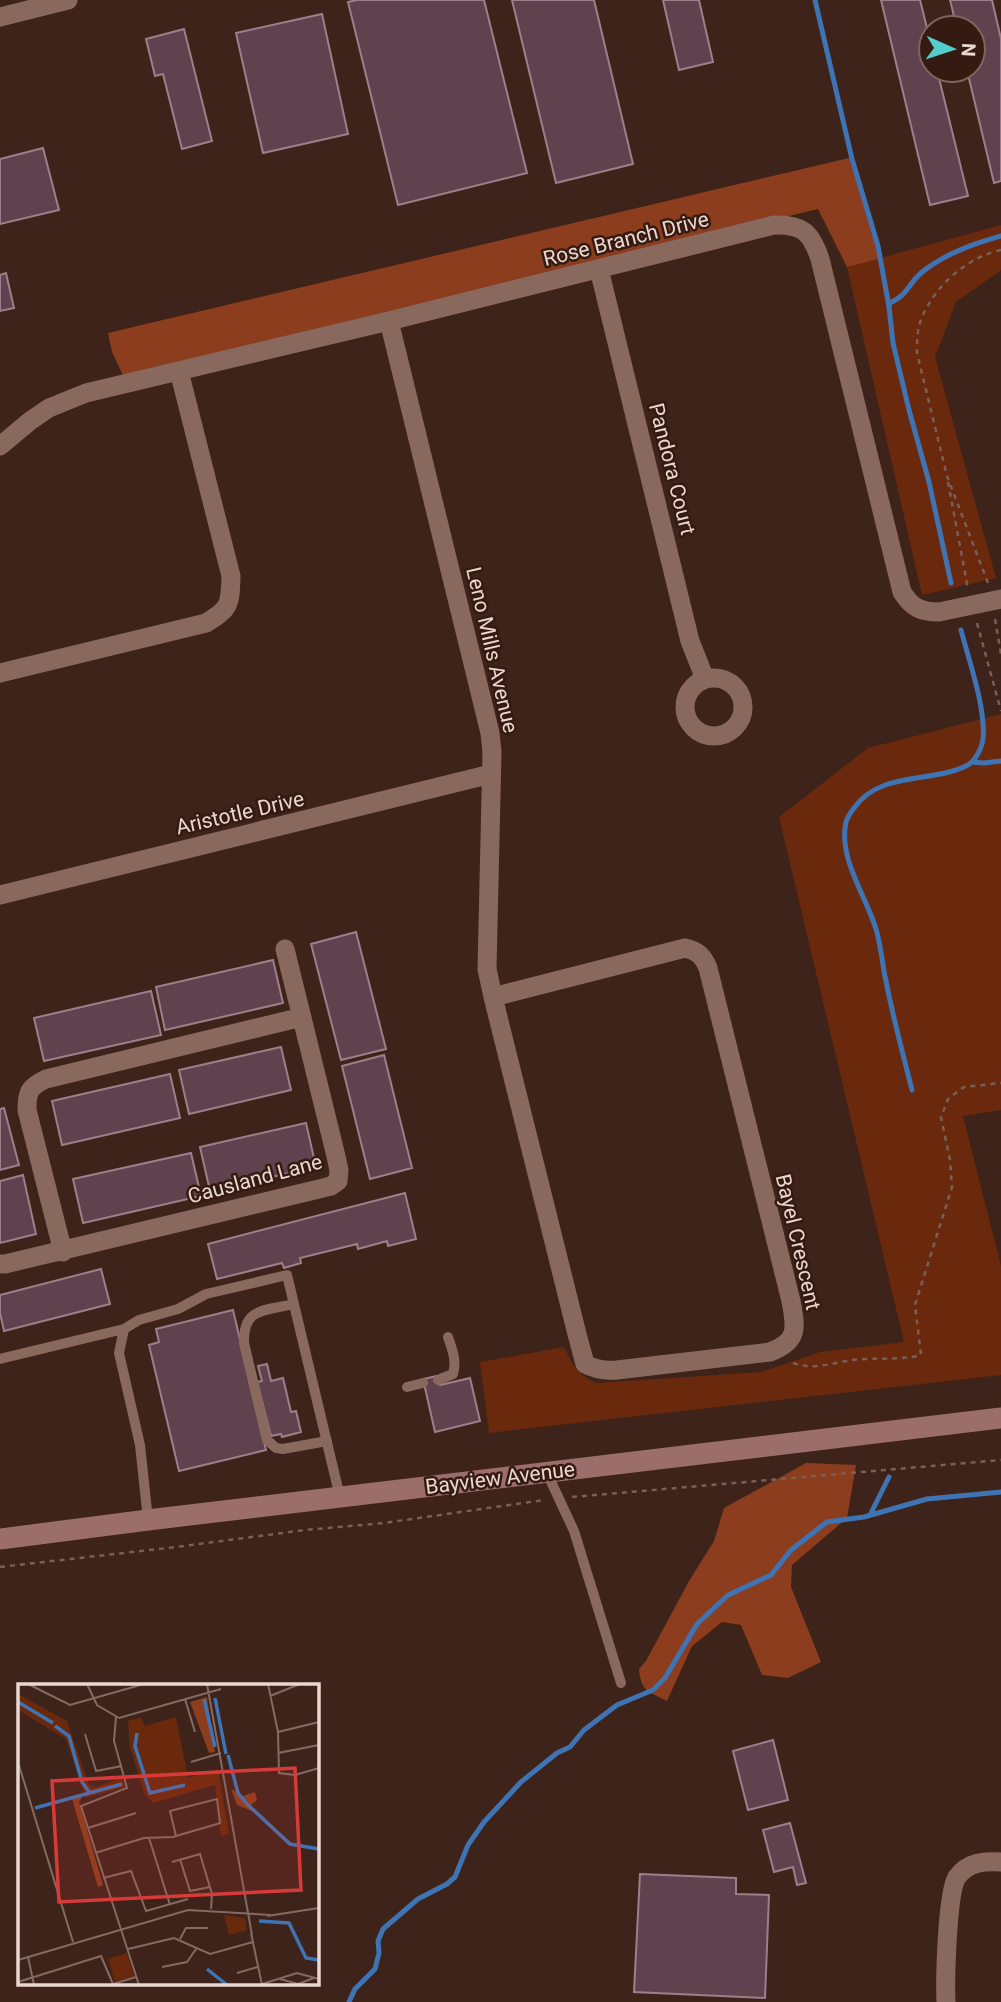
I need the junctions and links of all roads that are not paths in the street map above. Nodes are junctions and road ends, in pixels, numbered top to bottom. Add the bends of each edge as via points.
1 (68, 0) edge
2 (0, 17) edge
3 (599, 269) junction
4 (390, 320) junction
5 (179, 371) junction
6 (0, 446) edge
7 (985, 602) edge
8 (0, 673) edge
9 (705, 678) dead end
10 (491, 774) junction
11 (0, 895) edge
12 (285, 949) dead end
13 (493, 997) junction
14 (302, 1017) junction
15 (63, 1252) junction
16 (0, 1264) edge
17 (294, 1304) junction
18 (124, 1329) junction
19 (448, 1337) dead end
20 (0, 1359) edge
21 (438, 1380) dead end
22 (424, 1383) dead end
23 (407, 1387) dead end
24 (1001, 1418) edge
25 (327, 1441) junction
26 (547, 1473) junction
27 (340, 1497) junction
28 (148, 1520) junction
29 (0, 1539) edge
30 (621, 1683) dead end
31 (1001, 1862) edge
32 (946, 2002) edge

1 - 2 street
3 - 4 street, Rose Branch Drive
3 - 7 street, Rose Branch Drive via 774,225 806,232 814,243 830,295 902,592 916,609 939,612
3 - 9 street, Pandora Court via 690,641
4 - 5 street, Rose Branch Drive
4 - 10 street, Leno Mills Avenue via 486,715
5 - 6 street, Rose Branch Drive via 69,399 30,421
5 - 8 street via 231,576 231,598 225,612 206,623
10 - 11 street, Aristotle Drive
10 - 13 street, Leno Mills Avenue via 486,969
12 - 14 street, Causland Lane
13 - 13 street, Bayel Crescent via 585,1364 617,1370 785,1347 795,1321 703,956 685,948
14 - 15 street via 34,1084 27,1110
14 - 15 street, Causland Lane via 340,1170 338,1181
15 - 16 street, Causland Lane
17 - 18 lane via 287,1275 206,1294
17 - 25 lane
17 - 25 lane via 254,1314 243,1332 267,1440 283,1449
18 - 20 lane
18 - 28 lane via 119,1353 140,1445
19 - 21 lane via 455,1368 453,1374
22 - 23 lane
24 - 26 main road, Bayview Avenue
25 - 27 lane
26 - 27 main road, Bayview Avenue
26 - 30 lane via 574,1531
27 - 28 main road, Bayview Avenue
28 - 29 main road, Bayview Avenue
31 - 32 street via 974,1864 954,1884

